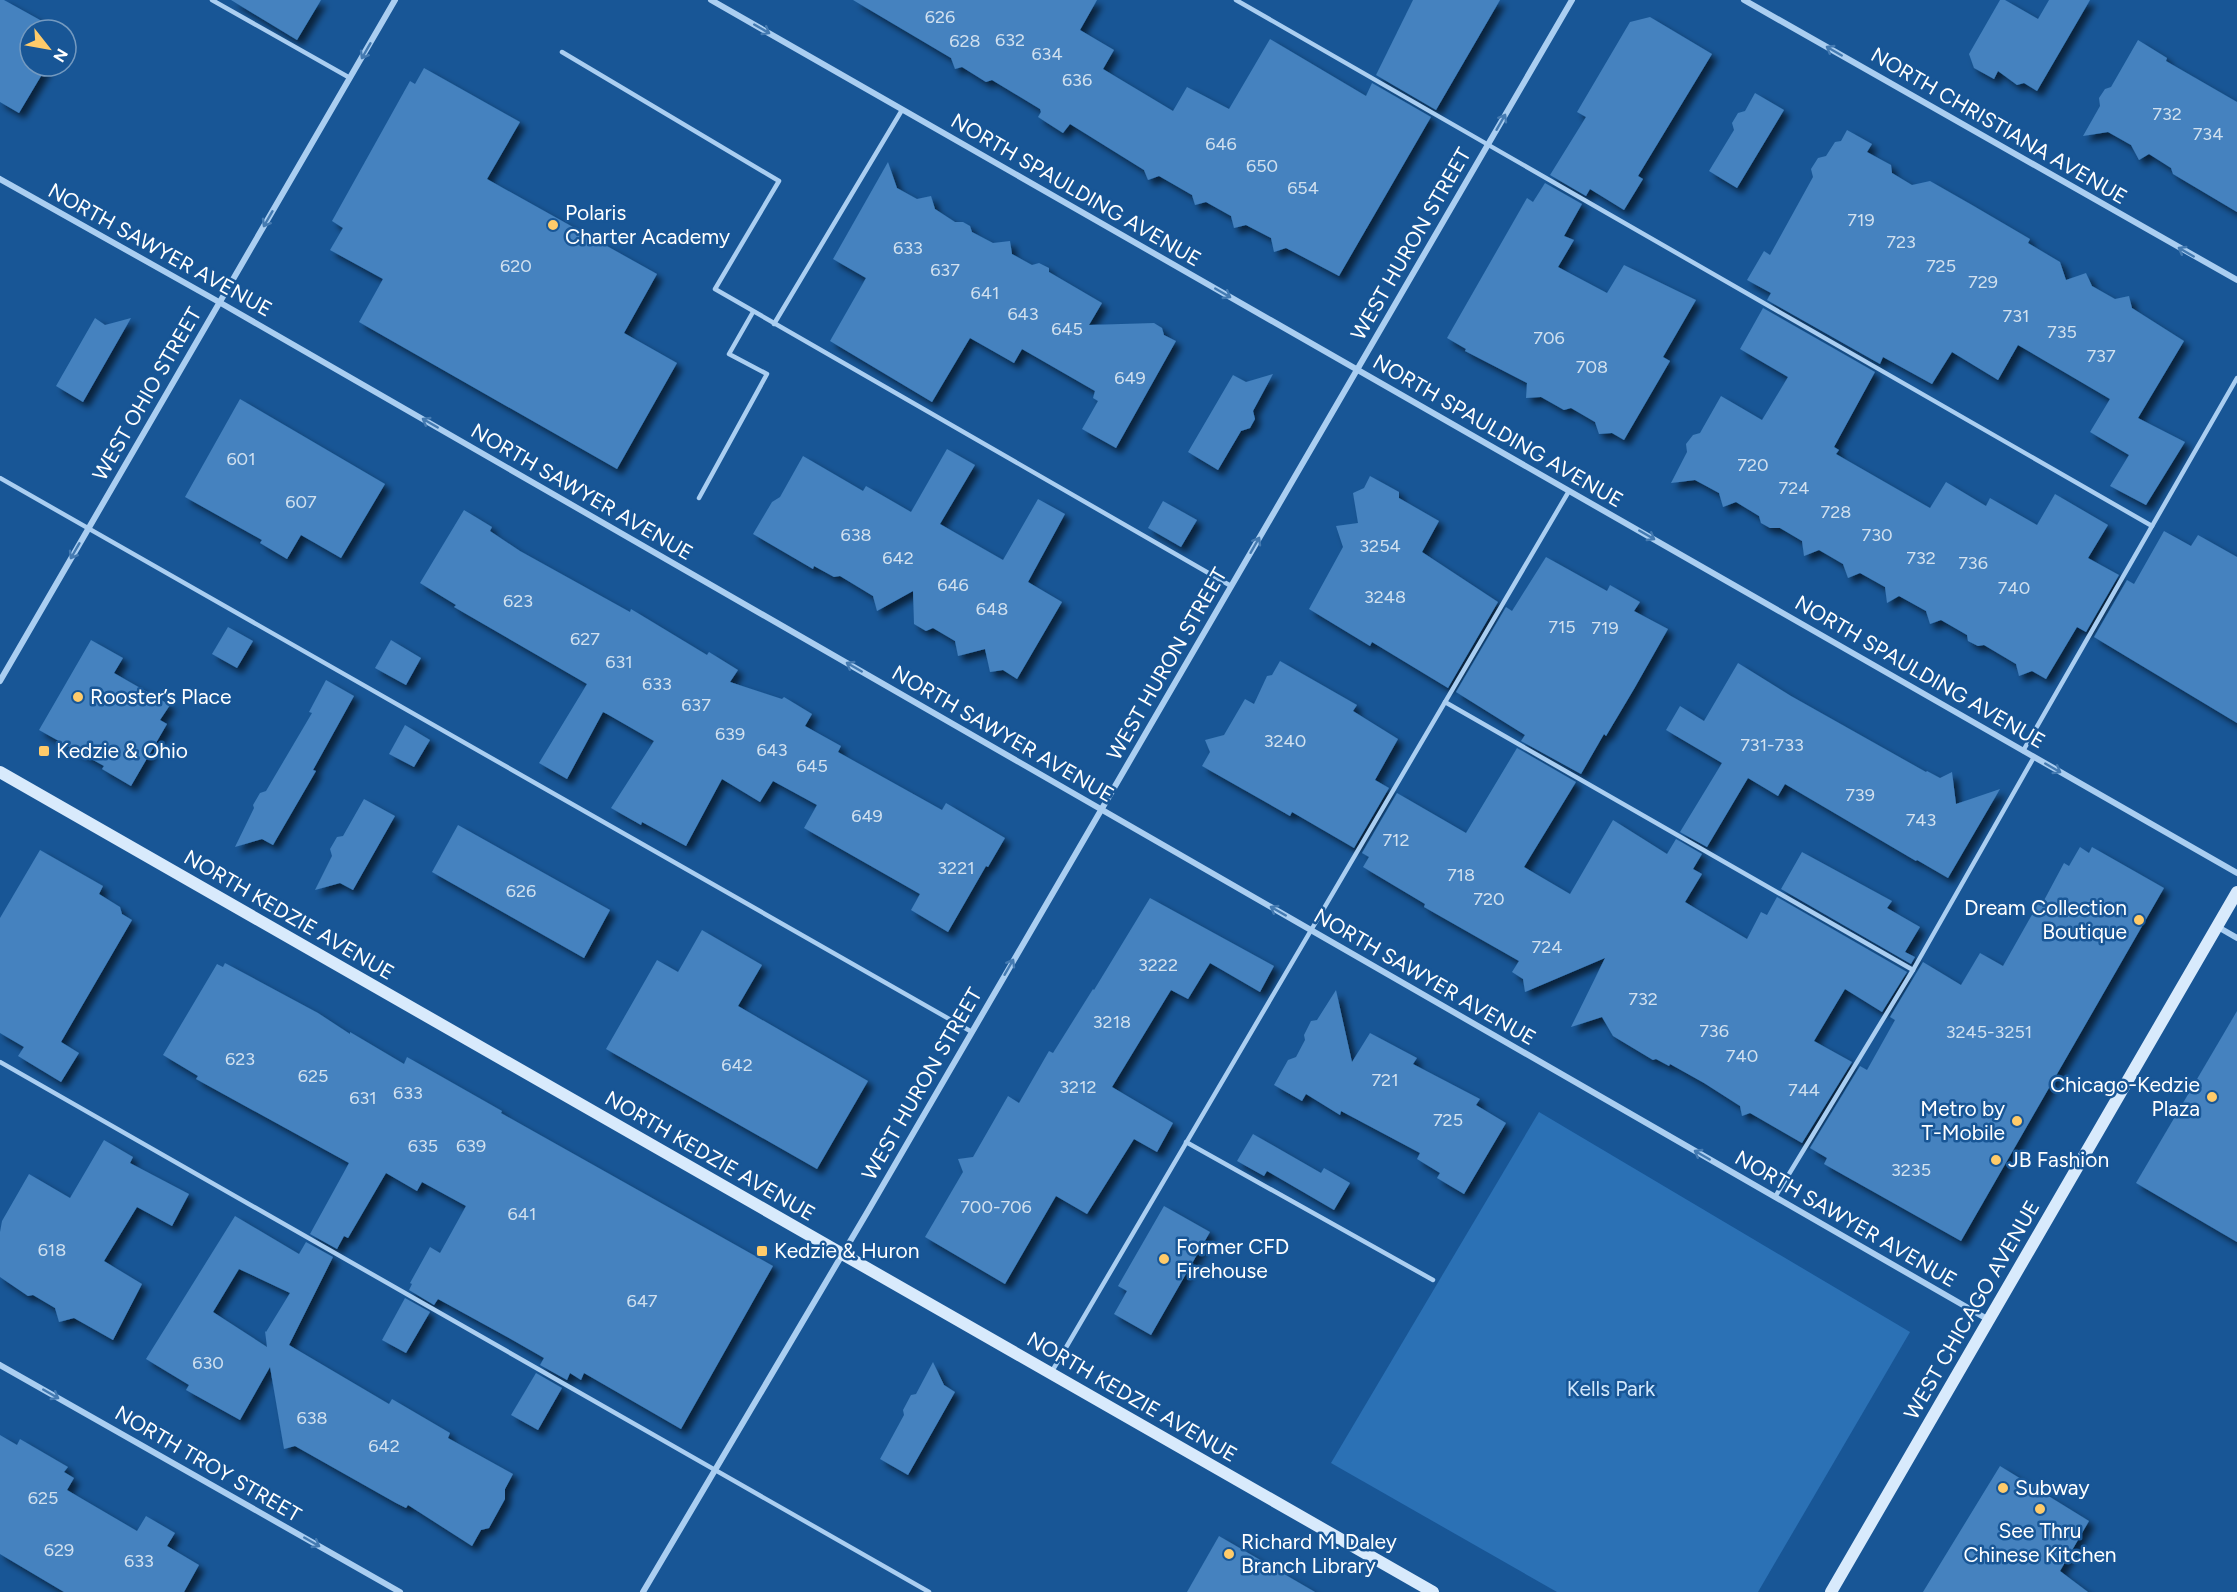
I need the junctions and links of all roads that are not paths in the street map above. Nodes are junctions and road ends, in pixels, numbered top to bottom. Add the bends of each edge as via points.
1 (212, 0) edge
2 (395, 0) edge
3 (711, 0) edge
4 (1236, 0) edge
5 (1572, 0) edge
6 (1744, 0) edge
7 (562, 52) dead end
8 (350, 78) junction
9 (902, 110) junction
10 (1487, 145) junction
11 (0, 179) edge
12 (2237, 280) edge
13 (219, 302) junction
14 (753, 312) junction
15 (774, 324) junction
16 (1357, 370) junction
17 (2237, 378) edge
18 (0, 478) edge
19 (1569, 491) junction
20 (699, 498) dead end
21 (2152, 526) junction
22 (88, 529) junction
23 (1231, 586) junction
24 (0, 681) edge
25 (1445, 702) junction
26 (2023, 751) junction
27 (2034, 757) junction
28 (0, 772) edge
29 (1101, 809) junction
30 (2237, 873) edge
31 (2237, 892) edge
32 (2217, 926) junction
33 (1311, 930) junction
34 (2237, 938) edge
35 (1913, 970) junction
36 (972, 1032) junction
37 (0, 1062) edge
38 (1186, 1142) junction
39 (1775, 1197) junction
40 (842, 1254) junction
41 (1433, 1280) dead end
42 (1989, 1320) junction
43 (0, 1365) edge
44 (1051, 1373) junction
45 (715, 1471) junction
46 (400, 1592) edge
47 (643, 1592) edge
48 (929, 1592) edge
49 (1433, 1592) edge
50 (1831, 1592) edge

1 - 8 lane
2 -> 8 street, WEST OHIO STREET
3 -> 9 street, NORTH SPAULDING AVENUE
4 - 10 lane
10 -> 5 street, WEST HURON STREET
12 -> 6 street, NORTH CHRISTIANA AVENUE
7 - 14 lane via 779,181 715,289
8 -> 13 street, WEST OHIO STREET
9 - 15 lane
9 -> 16 street, NORTH SPAULDING AVENUE
10 - 16 street, WEST HURON STREET
10 - 21 lane
11 - 13 street, NORTH SAWYER AVENUE
13 - 22 street, WEST OHIO STREET
29 -> 13 street, NORTH SAWYER AVENUE
14 - 15 lane
14 - 20 lane via 729,354 767,374
15 - 23 lane
16 - 19 street, NORTH SPAULDING AVENUE
23 -> 16 street, WEST HURON STREET
17 - 21 lane
18 - 22 lane
19 - 25 lane
19 -> 26 street, NORTH SPAULDING AVENUE
21 - 26 lane
22 -> 24 street, WEST OHIO STREET
22 - 36 lane
23 - 29 street, WEST HURON STREET
25 - 33 lane
25 - 35 lane
26 - 27 street, NORTH SPAULDING AVENUE
27 -> 30 street, NORTH SPAULDING AVENUE
27 - 35 lane
28 - 40 main road, NORTH KEDZIE AVENUE
33 -> 29 street, NORTH SAWYER AVENUE
36 -> 29 street, WEST HURON STREET
31 - 32 main road, WEST CHICAGO AVENUE
32 - 34 street
32 - 42 main road, WEST CHICAGO AVENUE
33 - 38 lane
39 -> 33 street, NORTH SAWYER AVENUE
35 - 39 lane
36 - 40 street, WEST HURON STREET
37 - 45 lane
38 - 41 lane
38 - 44 lane
39 - 42 street, NORTH SAWYER AVENUE
40 - 44 main road, NORTH KEDZIE AVENUE
40 - 45 street, WEST HURON STREET
42 - 50 main road, WEST CHICAGO AVENUE
43 -> 46 street, NORTH TROY STREET
44 - 49 main road, NORTH KEDZIE AVENUE
45 - 47 street, WEST HURON STREET
45 - 48 lane

